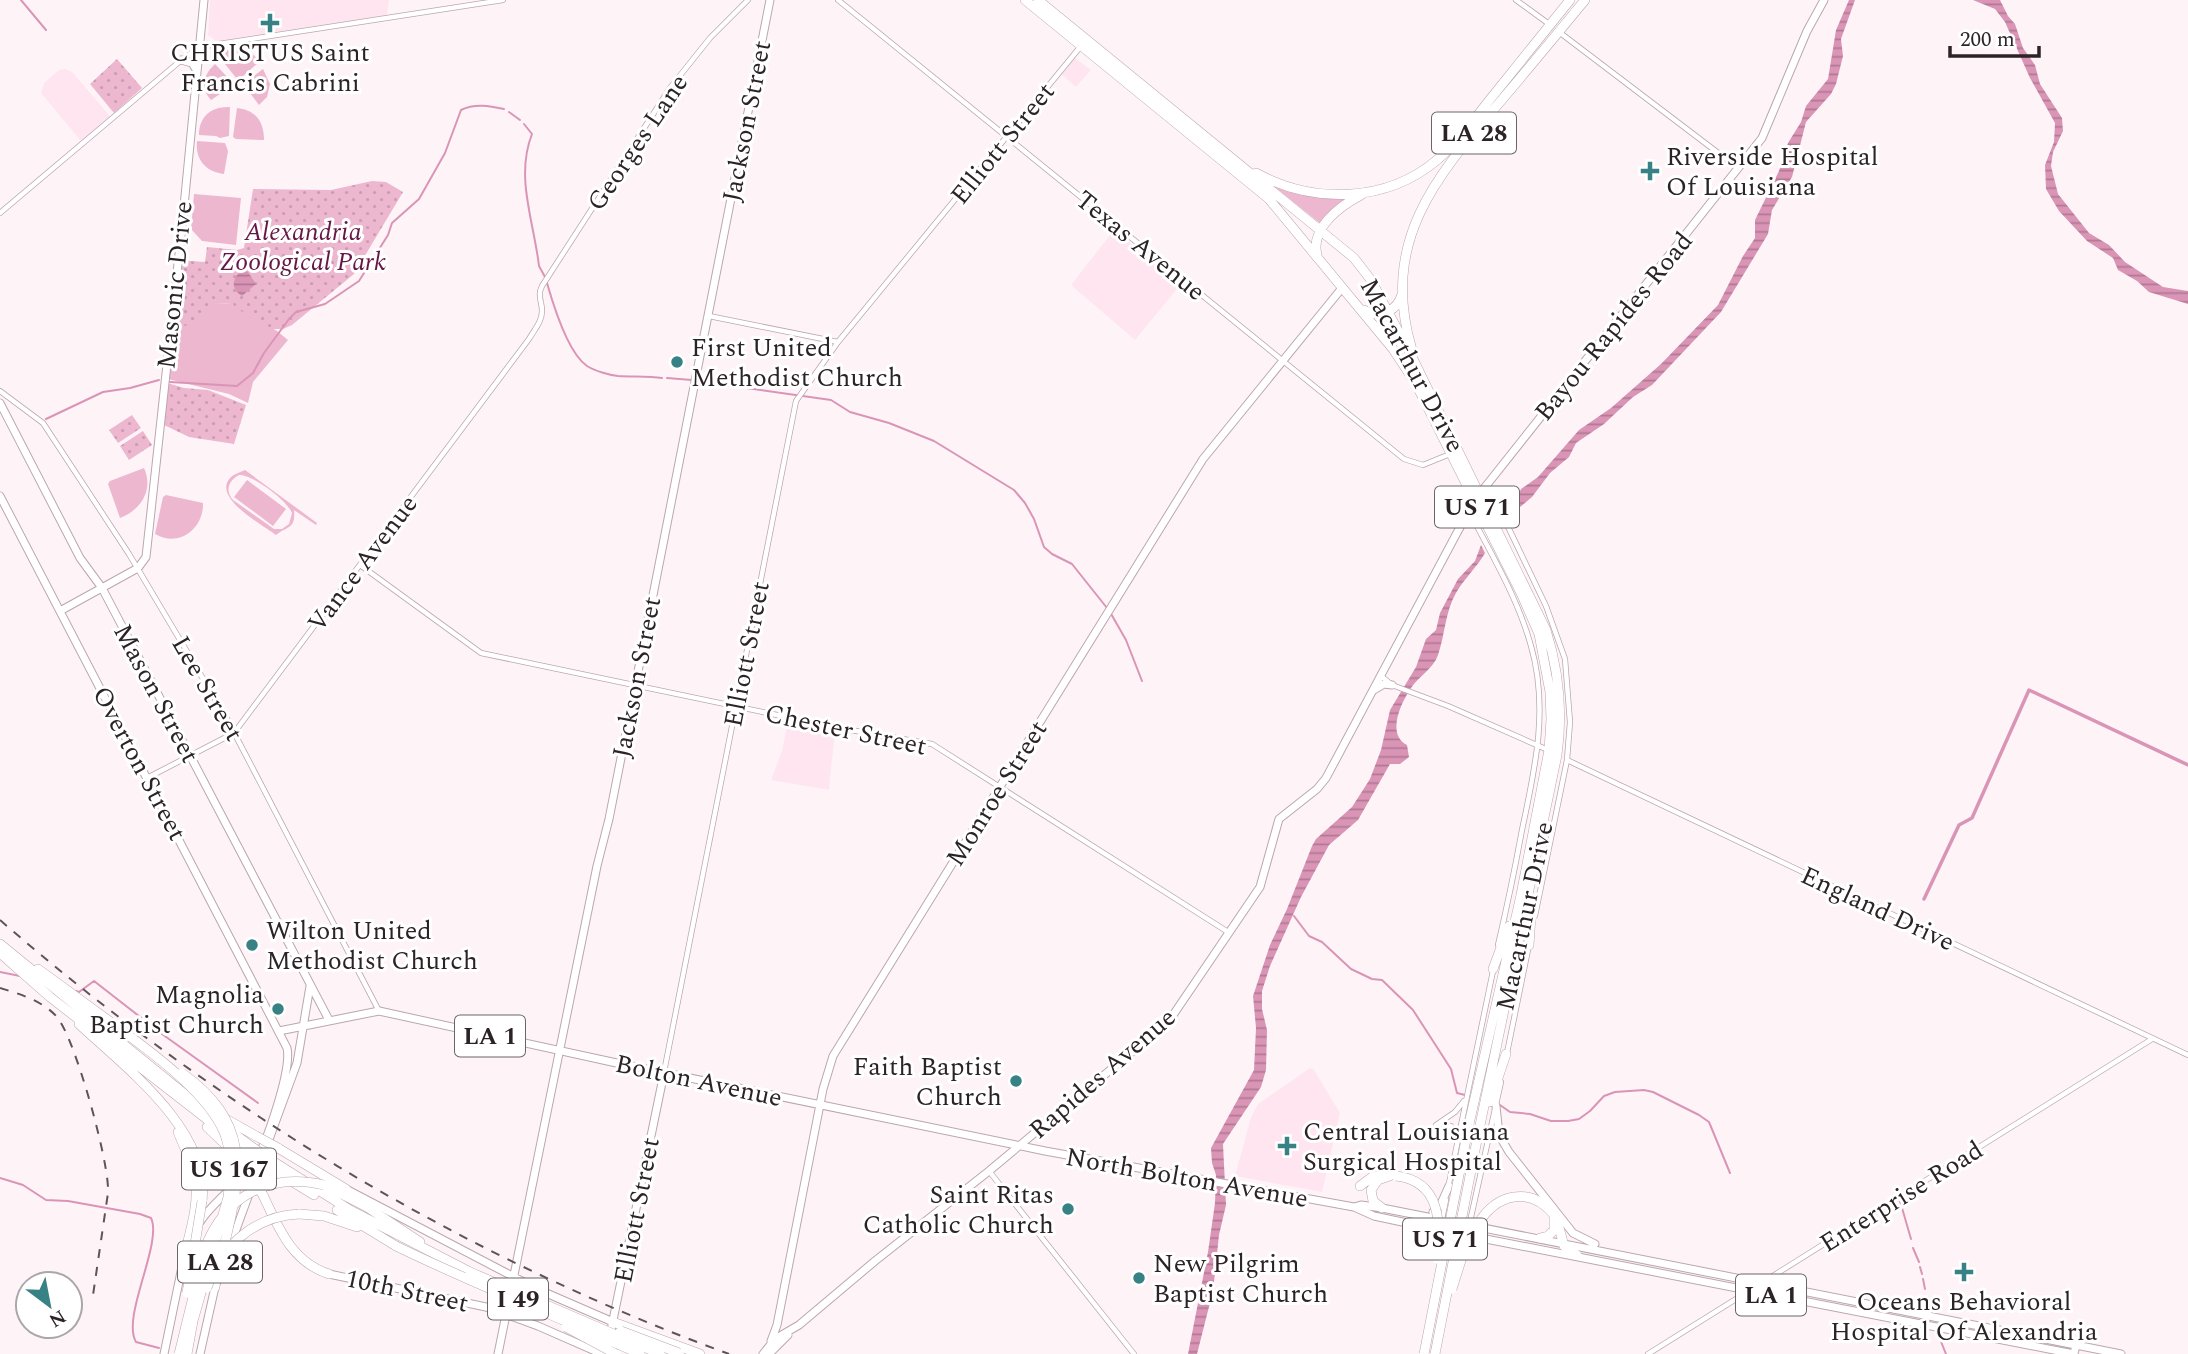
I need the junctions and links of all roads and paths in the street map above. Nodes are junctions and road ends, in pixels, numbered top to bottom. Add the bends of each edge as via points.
1 (204, 0) edge
2 (503, 0) edge
3 (748, 0) edge
4 (770, 0) edge
5 (838, 0) edge
6 (1025, 0) edge
7 (1038, 0) edge
8 (1516, 0) edge
9 (1570, 0) edge
10 (1585, 0) edge
11 (1824, 0) edge
12 (1550, 25) junction
13 (1559, 32) junction
14 (1084, 43) junction
15 (200, 47) junction
16 (181, 60) junction
17 (197, 72) junction
18 (1475, 125) junction
19 (1007, 137) junction
20 (1231, 158) junction
21 (1739, 169) junction
22 (1369, 192) junction
23 (0, 213) edge
24 (1321, 230) junction
25 (1319, 260) junction
26 (1403, 286) junction
27 (1342, 288) junction
28 (1357, 305) junction
29 (542, 311) joint
30 (1388, 311) junction
31 (707, 316) junction
32 (838, 342) junction
33 (1284, 360) junction
34 (1427, 387) junction
35 (0, 391) edge
36 (0, 403) edge
37 (1455, 452) junction
38 (1487, 482) junction
39 (0, 496) edge
40 (1477, 497) junction
41 (1469, 510) junction
42 (360, 565) junction
43 (138, 568) junction
44 (102, 588) junction
45 (60, 611) junction
46 (1385, 668) junction
47 (1381, 676) junction
48 (634, 685) junction
49 (1393, 685) junction
50 (1374, 690) junction
51 (737, 706) junction
52 (234, 733) junction
53 (1538, 746) junction
54 (1553, 753) junction
55 (190, 756) junction
56 (1567, 760) junction
57 (146, 778) junction
58 (1000, 787) junction
59 (1533, 870) junction
60 (1521, 895) junction
61 (1228, 932) junction
62 (0, 942) edge
63 (1529, 945) junction
64 (0, 953) edge
65 (1493, 970) junction
66 (310, 985) junction
67 (51, 994) junction
68 (379, 1010) junction
69 (329, 1020) junction
70 (304, 1025) junction
71 (279, 1031) junction
72 (2153, 1038) junction
73 (135, 1040) junction
74 (560, 1051) junction
75 (1506, 1054) junction
76 (2188, 1055) edge
77 (664, 1073) junction
78 (180, 1090) junction
79 (1466, 1096) junction
80 (182, 1101) junction
81 (820, 1105) junction
82 (1496, 1106) junction
83 (167, 1112) junction
84 (1479, 1131) junction
85 (1036, 1132) junction
86 (1457, 1141) junction
87 (1020, 1145) junction
88 (250, 1150) junction
89 (1045, 1151) junction
90 (989, 1171) junction
91 (1394, 1175) junction
92 (1360, 1186) dead end
93 (1449, 1186) junction
94 (346, 1189) joint
95 (327, 1200) junction
96 (1475, 1203) junction
97 (1354, 1207) junction
98 (1382, 1208) junction
99 (1554, 1215) junction
100 (1420, 1216) junction
101 (1441, 1220) junction
102 (1440, 1230) junction
103 (1468, 1231) junction
104 (1540, 1238) junction
105 (1562, 1243) junction
106 (396, 1246) junction
107 (1577, 1255) junction
108 (1633, 1256) junction
109 (182, 1265) junction
110 (470, 1272) junction
111 (329, 1274) joint
112 (513, 1277) junction
113 (1763, 1284) junction
114 (215, 1287) junction
115 (1751, 1291) junction
116 (514, 1297) junction
117 (563, 1311) junction
118 (506, 1313) junction
119 (1442, 1317) junction
120 (1930, 1317) junction
121 (1431, 1321) junction
122 (613, 1322) junction
123 (1928, 1326) junction
124 (2076, 1345) junction
125 (165, 1352) edge
126 (766, 1353) edge
127 (183, 1354) edge
128 (200, 1354) edge
129 (498, 1354) edge
130 (604, 1354) edge
131 (616, 1354) edge
132 (640, 1354) edge
133 (660, 1354) edge
134 (680, 1354) edge
135 (700, 1354) edge
136 (1134, 1354) edge
137 (1424, 1354) edge
138 (1434, 1354) edge
139 (1648, 1354) edge
140 (2074, 1354) edge
141 (2122, 1354) edge

1 - 15 main road, Masonic Drive
2 - 15 street
3 - 29 street, Georges Lane via 670,88 538,294
4 - 31 main road, Jackson Street
5 - 19 street, Texas Avenue
6 - 14 highway, Macarthur Drive / US 71
7 - 14 highway, Macarthur Drive / US 71
8 - 12 street
9 - 12 highway, LA 28
10 - 13 highway, LA 28
11 - 21 main road, Bayou Rapides Road via 1770,123
12 - 13 highway
12 - 18 highway, LA 28
13 - 18 highway, LA 28
13 - 21 street
14 - 19 street, Elliott Street
14 - 20 highway, Macarthur Drive / US 71
14 - 25 highway, Macarthur Drive / US 71 via 1269,199
15 - 16 street
15 - 17 main road, Masonic Drive
16 - 17 main road via 190,61
16 - 23 street
17 - 43 main road, Masonic Drive via 146,558
18 - 22 highway, LA 28 via 1426,168
18 - 26 highway, LA 28 via 1420,208
19 - 32 street, Elliott Street
19 - 33 street, Texas Avenue
20 - 22 highway via 1291,189 1330,195
20 - 24 highway, Macarthur Drive / US 71
21 - 38 main road, Bayou Rapides Road
22 - 24 highway, LA 28 via 1340,208
24 - 25 highway via 1315,242
24 - 30 highway, Macarthur Drive / US 71 via 1354,258
25 - 27 highway, Macarthur Drive / US 71
26 - 30 highway via 1398,304
26 - 34 highway, LA 28 via 1409,339
27 - 28 highway, Macarthur Drive / US 71
27 - 33 main road, Monroe Street
28 - 30 highway via 1376,315
28 - 37 highway, Macarthur Drive / US 71 via 1406,366
29 - 42 street, Vance Avenue via 528,339
30 - 34 highway, Macarthur Drive / US 71
31 - 32 street
31 - 48 main road, Jackson Street
32 - 51 street, Elliott Street via 796,401
33 - 37 street, Texas Avenue via 1404,459 1423,465
33 - 58 main road, Monroe Street via 1203,459
34 - 37 highway, Macarthur Drive / US 71
35 - 43 street, Lee Street via 46,427
36 - 44 main road, Mason Street via 80,558
37 - 40 highway, Macarthur Drive / US 71
38 - 40 main road, Bayou Rapides Road
38 - 56 street via 1554,625 1565,659 1570,722
39 - 45 main road, Overton Street
40 - 41 main road, Rapides Avenue
40 - 54 highway, Macarthur Drive / US 71 via 1551,646 1560,700
41 - 46 main road, Rapides Avenue
41 - 53 street via 1531,645 1539,691
42 - 48 street, Chester Street via 481,653
42 - 52 street, Vance Avenue
43 - 44 main road
43 - 52 street, Lee Street
44 - 45 main road
44 - 55 main road, Mason Street
45 - 57 main road, Overton Street
46 - 47 main road, Rapides Avenue
46 - 49 main road
47 - 49 street
47 - 50 main road, Rapides Avenue
48 - 51 street, Chester Street
48 - 74 main road, Jackson Street
49 - 50 main road
49 - 53 street
50 - 61 main road, Rapides Avenue via 1322,784 1277,823 1260,887
51 - 58 street, Chester Street via 932,744
51 - 77 street, Elliott Street
52 - 55 street, Vance Avenue
52 - 68 street, Lee Street
53 - 54 street
53 - 65 street
54 - 59 highway, Macarthur Drive / US 71
54 - 60 highway, Macarthur Drive / US 71
55 - 57 street, Vance Avenue
55 - 66 main road, Mason Street
56 - 63 street
56 - 72 street, England Drive
57 - 71 main road, Overton Street
58 - 61 street, Chester Street
58 - 81 main road, Monroe Street via 833,1056
59 - 63 highway
59 - 84 highway, Macarthur Drive / US 71
60 - 65 highway
60 - 121 highway, Macarthur Drive / US 71, bridge
61 - 85 main road, Rapides Avenue via 1169,1021
62 - 67 highway, I 49
62 - 73 highway, US 167, bridge
63 - 75 street
64 - 67 highway, I 49
65 - 79 street
66 - 69 main road, Mason Street
66 - 70 main road
67 - 78 highway, I 49
67 - 80 highway, I 49
67 - 83 highway, US 167
68 - 69 main road, LA 1
68 - 74 main road, Bolton Avenue / LA 1
69 - 70 main road, LA 1
70 - 71 main road, LA 1
70 - 114 main road via 287,1093
71 - 109 main road, Overton Street via 288,1048 288,1070 259,1152 249,1169 205,1214
72 - 76 street, England Drive
72 - 113 street, Enterprise Road
73 - 114 highway, bridge via 200,1086 227,1121 234,1140 235,1196
73 - 127 highway, US 167, bridge via 205,1102 224,1133 229,1152 228,1197
74 - 77 main road, Bolton Avenue
74 - 112 main road, Jackson Street
75 - 82 street
75 - 84 highway
77 - 81 main road, Bolton Avenue
77 - 122 main road, Elliott Street
78 - 88 highway, I 49
78 - 94 highway, bridge
79 - 86 street
79 - 86 street via 1459,1108 1436,1125 1453,1128
80 - 88 highway, I 49
80 - 111 highway, bridge via 252,1175 292,1250
81 - 87 main road, Bolton Avenue
81 - 126 main road, Monroe Street via 777,1325
82 - 96 street
82 - 108 main road via 1499,1135 1506,1149 1573,1233
83 - 109 highway via 191,1162 196,1186
83 - 127 highway, US 167, bridge via 188,1139 202,1175
84 - 119 highway, Macarthur Drive / US 71, bridge
85 - 87 main road, Rapides Avenue
85 - 89 main road via 1035,1143
86 - 93 street
87 - 89 main road, North Bolton Avenue
87 - 90 main road, Rapides Avenue
88 - 95 highway, I 49, bridge
89 - 97 main road, North Bolton Avenue
90 - 126 main road, Rapides Avenue via 799,1325 775,1339
90 - 136 street
91 - 92 highway via 1372,1177
91 - 98 highway via 1378,1180 1371,1190 1373,1200
91 - 121 highway, bridge via 1425,1187 1436,1211
93 - 96 street via 1448,1200 1454,1210 1467,1211
93 - 100 main road via 1440,1206
93 - 101 street
94 - 112 main road
95 - 106 highway, I 49
95 - 110 highway, I 49
96 - 103 street
97 - 98 main road, North Bolton Avenue
97 - 102 main road, North Bolton Avenue via 1374,1216
98 - 100 main road, North Bolton Avenue
99 - 104 highway via 1554,1230
99 - 105 highway
99 - 119 highway, bridge via 1523,1197 1511,1197 1486,1211 1470,1237
100 - 101 main road, North Bolton Avenue
101 - 102 street
101 - 103 main road, North Bolton Avenue / LA 1
102 - 103 main road, North Bolton Avenue
103 - 104 main road, North Bolton Avenue / LA 1
103 - 107 main road, North Bolton Avenue / LA 1
104 - 105 main road, North Bolton Avenue / LA 1
105 - 107 highway
105 - 108 main road, North Bolton Avenue / LA 1
106 - 116 highway, I 49, bridge via 454,1275
106 - 127 highway, LA 28, bridge via 351,1224 309,1214 280,1216 253,1226 232,1244 208,1283
107 - 115 main road, North Bolton Avenue / LA 1
108 - 113 main road, North Bolton Avenue / LA 1
109 - 125 main road, Overton Street
110 - 117 highway, I 49, bridge
110 - 127 highway, LA 28, bridge via 333,1189 307,1182 269,1184 236,1202 211,1233 198,1269
111 - 118 main road, 10th Street
112 - 118 main road, Jackson Street
112 - 122 main road
113 - 115 street, Enterprise Road
113 - 120 main road, North Bolton Avenue / LA 1
114 - 128 main road
115 - 123 main road, North Bolton Avenue / LA 1
115 - 139 street, Enterprise Road
116 - 131 highway, bridge
116 - 132 highway, I 49, bridge
117 - 133 highway, I 49, bridge
117 - 134 highway, bridge
118 - 129 main road, Jackson Street
118 - 130 main road, 10th Street
119 - 138 highway, Macarthur Drive / US 71, bridge
120 - 123 main road
120 - 124 main road, North Bolton Avenue / LA 1
121 - 137 highway, Macarthur Drive / US 71, bridge
122 - 130 main road, Elliott Street
122 - 135 highway
123 - 140 main road, North Bolton Avenue / LA 1
124 - 140 main road
124 - 141 main road, North Bolton Avenue / LA 1
125 - 127 main road

